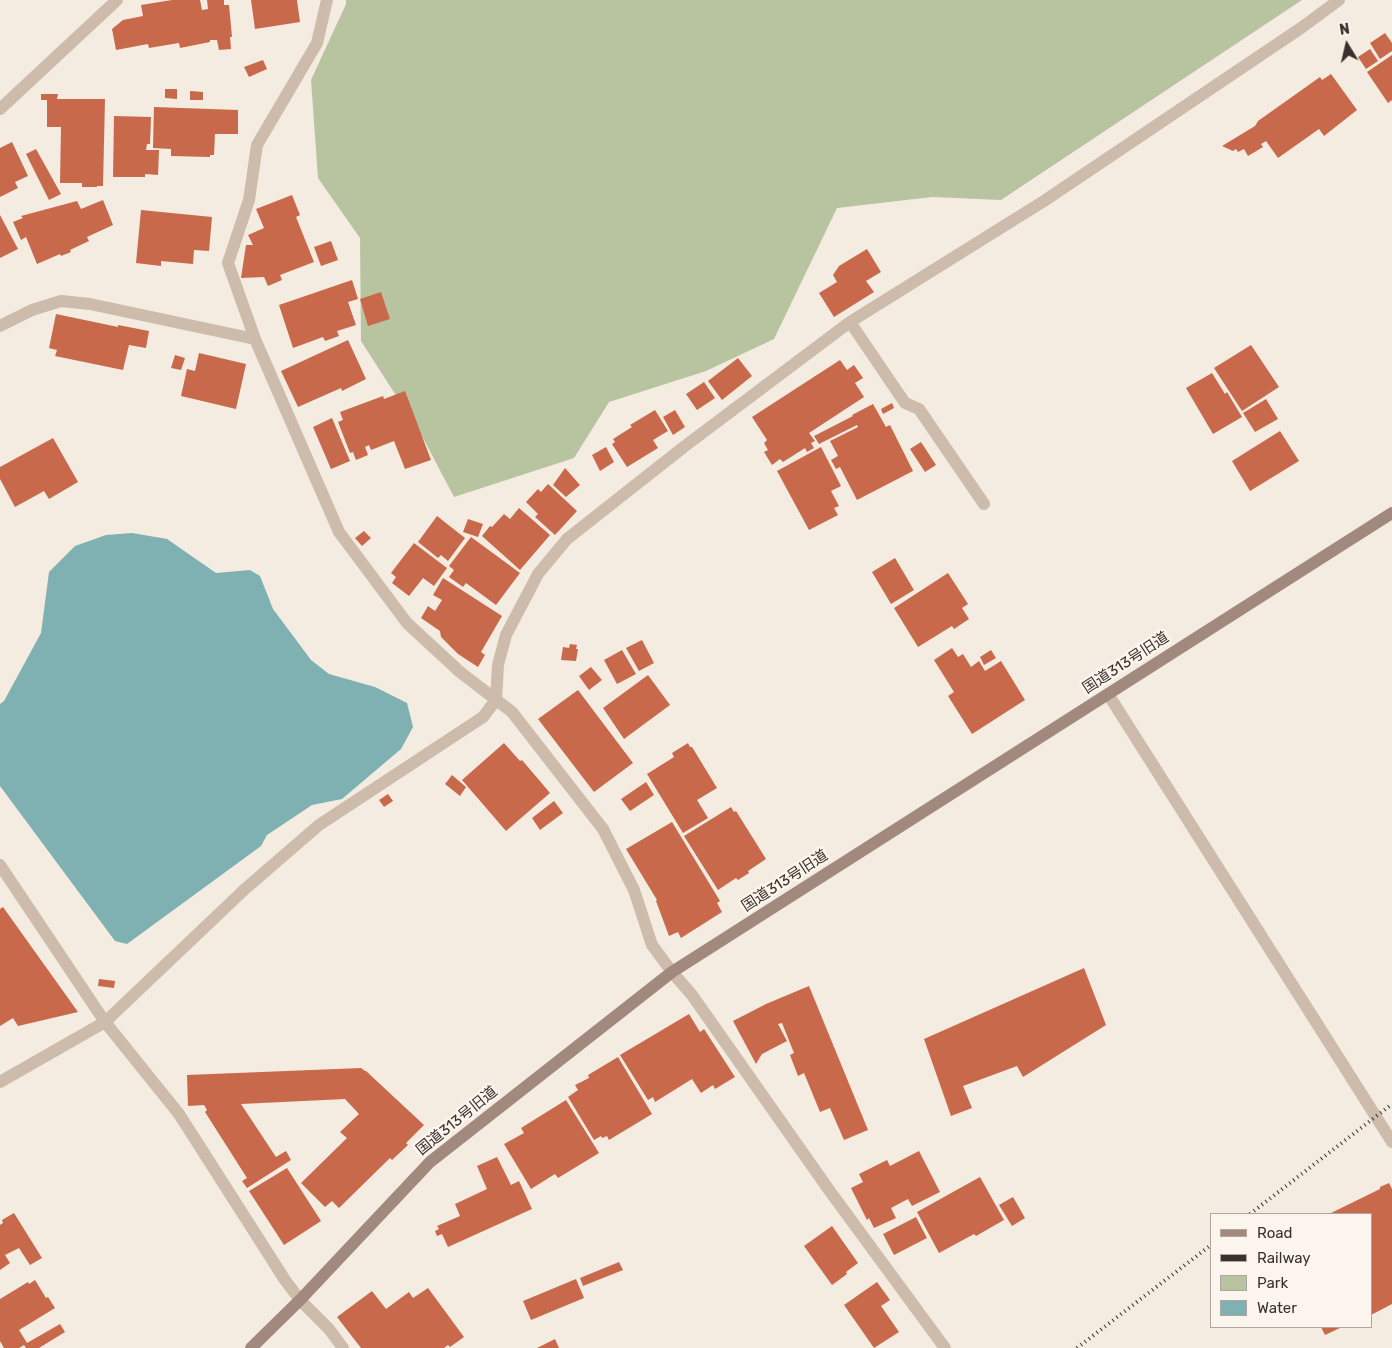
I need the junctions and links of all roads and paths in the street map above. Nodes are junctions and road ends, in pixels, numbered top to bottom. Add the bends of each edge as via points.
1 (117, 0) edge
2 (327, 0) edge
3 (1339, 0) edge
4 (0, 109) edge
5 (850, 322) junction
6 (0, 326) edge
7 (255, 339) junction
8 (984, 504) dead end
9 (1392, 513) edge
10 (1108, 694) junction
11 (496, 700) junction
12 (0, 865) edge
13 (672, 972) junction
14 (105, 1022) junction
15 (0, 1082) edge
16 (1392, 1142) edge
17 (300, 1300) junction
18 (252, 1348) edge
19 (343, 1348) edge
20 (945, 1348) edge

1 - 4 street
2 - 7 street via 317,44 257,146 249,200 228,263
3 - 5 street via 1044,201
5 - 8 street via 905,403 919,409
5 - 11 street via 567,539 538,574 506,636 498,665
6 - 7 street via 32,310 61,301 90,304
7 - 11 street via 339,532 407,623
9 - 10 street, 国道313号旧道
10 - 13 street, 国道313号旧道
10 - 16 street
11 - 13 street via 512,712 603,829 634,890 652,945
11 - 14 street via 483,716 319,825 245,889
12 - 14 street
13 - 17 street, 国道313号旧道 via 430,1162
13 - 20 street via 692,995
14 - 15 street
14 - 17 street via 179,1114
17 - 18 street, 国道313号旧道
17 - 19 street

